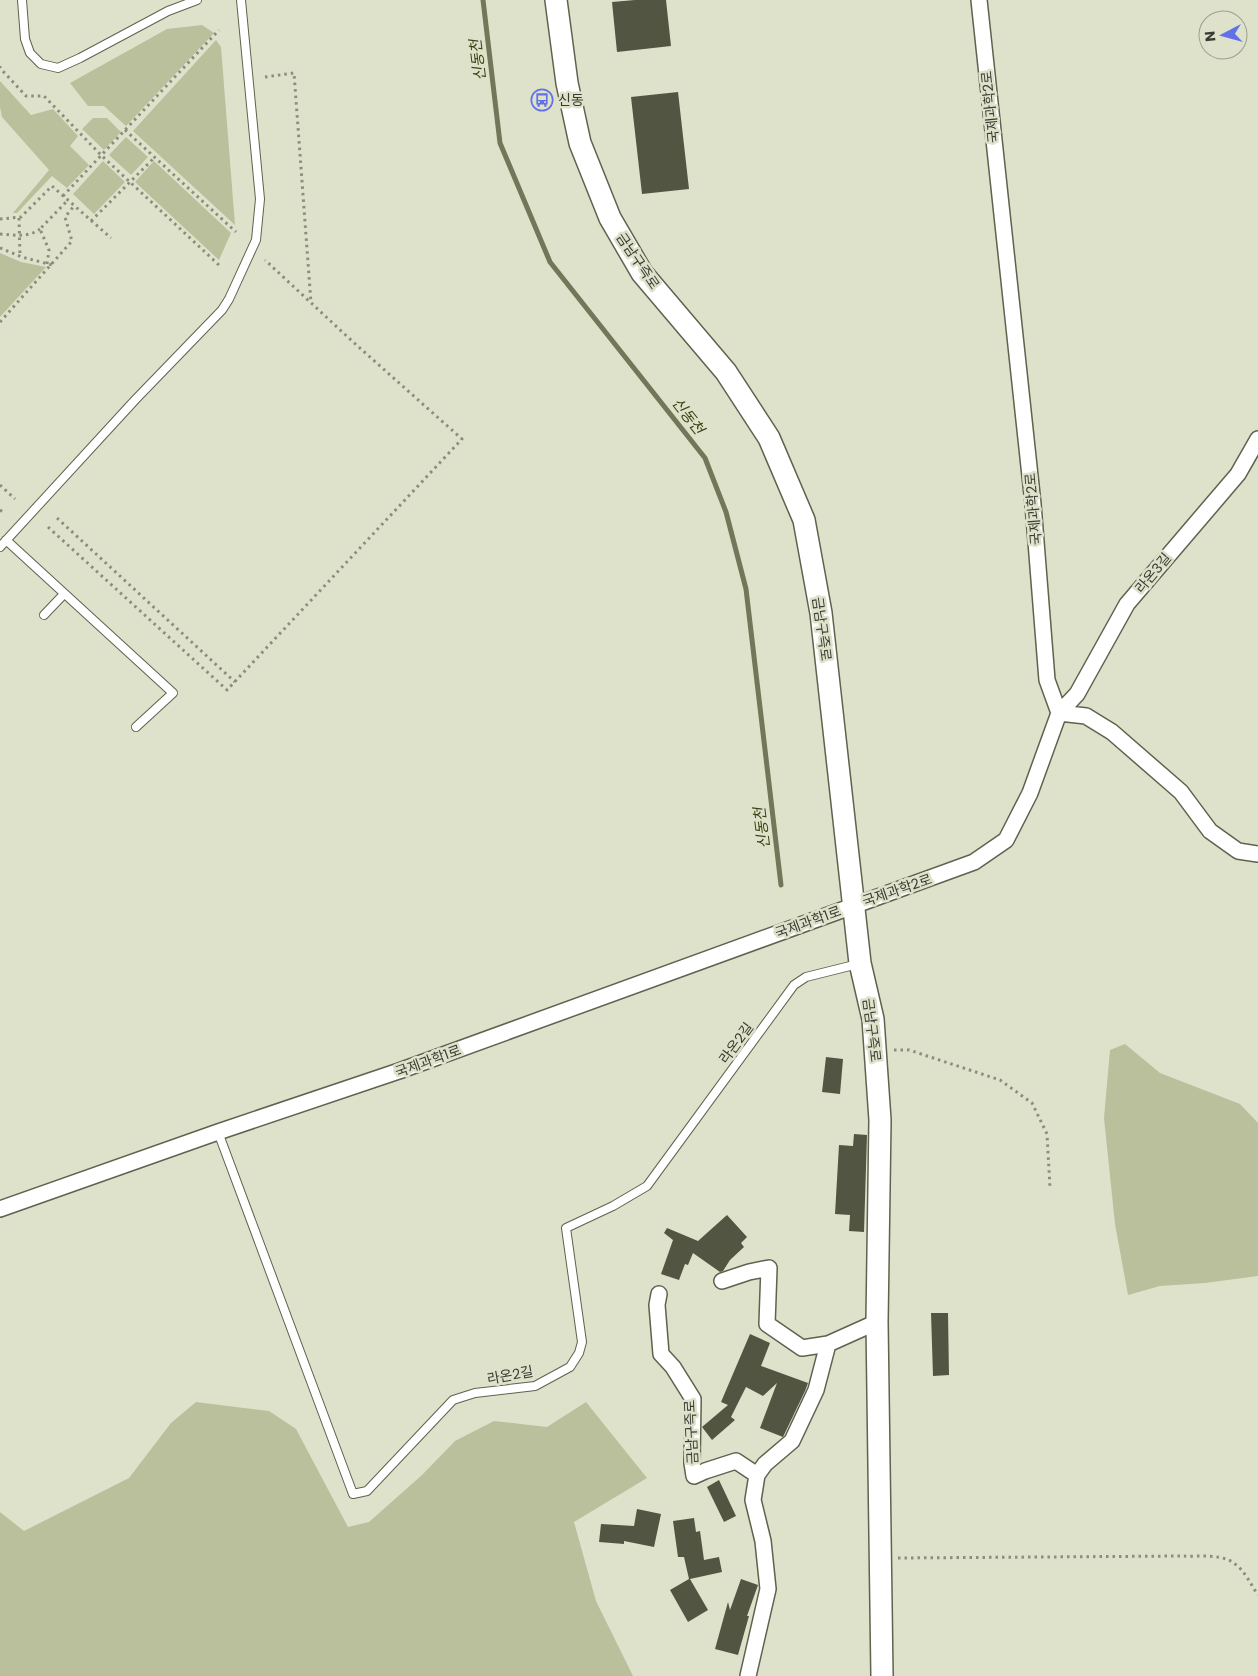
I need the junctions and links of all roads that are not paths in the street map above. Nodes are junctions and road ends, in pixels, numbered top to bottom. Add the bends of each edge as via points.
1 (22, 0) edge
2 (197, 0) edge
3 (241, 0) edge
4 (556, 0) edge
5 (979, 0) edge
6 (1258, 439) edge
7 (6, 540) junction
8 (0, 547) edge
9 (64, 594) junction
10 (44, 615) dead end
11 (1059, 713) junction
12 (136, 727) dead end
13 (1258, 854) edge
14 (852, 905) junction
15 (860, 964) junction
16 (218, 1132) junction
17 (0, 1209) edge
18 (722, 1281) dead end
19 (659, 1294) dead end
20 (877, 1322) junction
21 (828, 1344) junction
22 (757, 1475) junction
23 (748, 1676) edge
24 (882, 1676) edge

1 - 2 lane via 30,53 41,64 58,68 168,11
3 - 7 lane via 260,199 256,240 222,310 134,400
4 - 14 main road, 금남구즉로 via 567,83 580,143 610,218 642,273 726,372 769,438 804,520 823,633
5 - 11 street, 국제과학2로 via 1033,504 1047,680
6 - 11 street, 라온3길 via 1238,474 1127,604 1077,694
7 - 8 lane
7 - 9 lane
9 - 10 lane
9 - 12 lane via 173,693
11 - 13 street via 1086,716 1112,732 1181,792 1210,831 1238,851
11 - 14 street, 국제과학2로 via 1030,793 1006,840 974,862
14 - 15 main road, 금남구즉로
14 - 16 street, 국제과학1로 via 399,1071
15 - 16 lane, 라온2길 via 806,977 794,985 647,1186 566,1228 582,1342 570,1367 535,1386 453,1400 367,1491 353,1494
15 - 20 main road, 금남구즉로 via 873,1019 880,1120
16 - 17 street, 국제과학1로
18 - 21 street via 769,1268 768,1324 802,1348
19 - 22 street, 금남구즉로 via 661,1354 693,1399 694,1476 736,1461
20 - 21 street
20 - 24 main road, 금남구즉로
21 - 22 street via 816,1390 792,1441
22 - 23 street via 753,1500 768,1589

